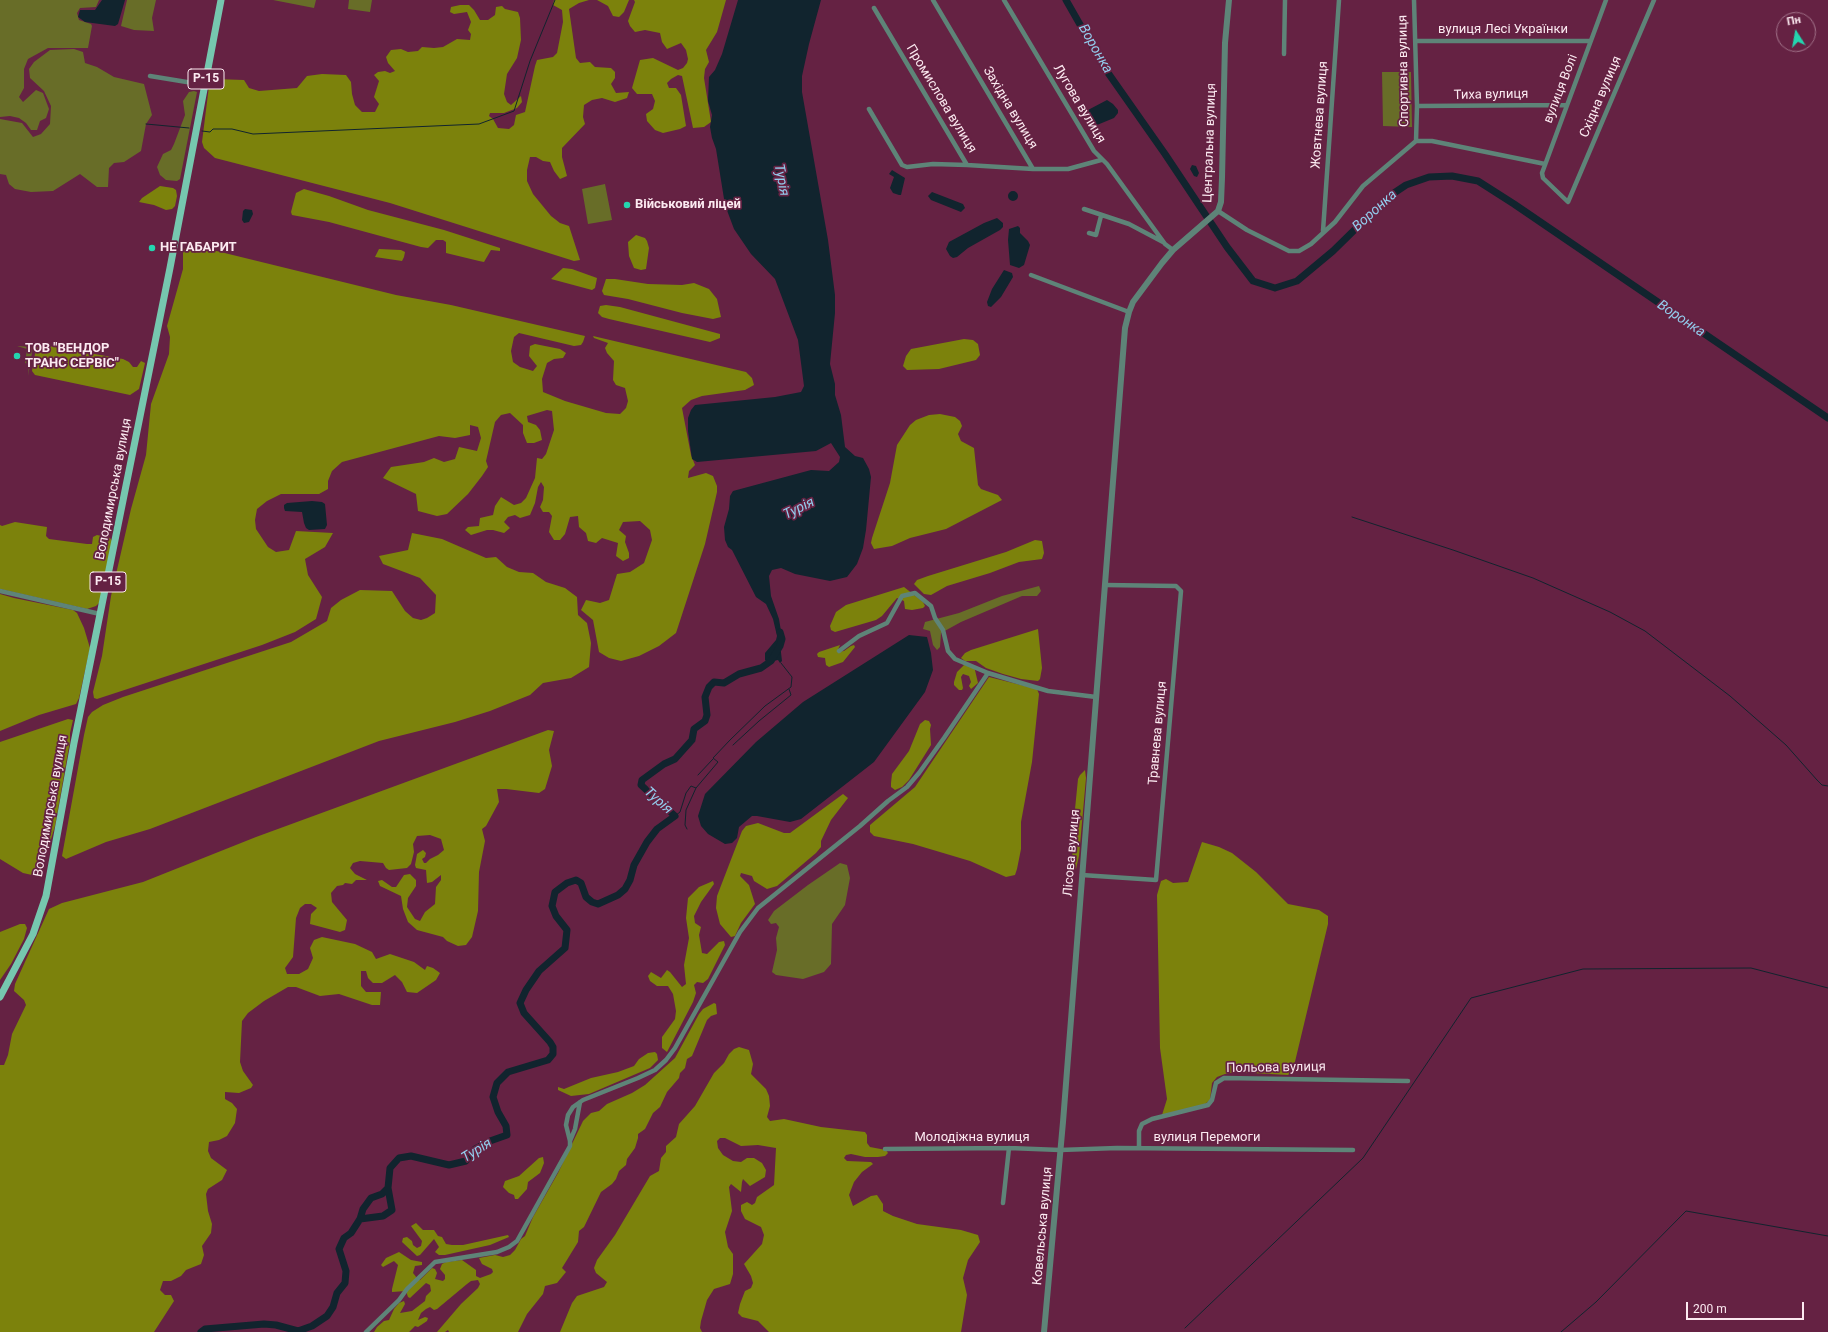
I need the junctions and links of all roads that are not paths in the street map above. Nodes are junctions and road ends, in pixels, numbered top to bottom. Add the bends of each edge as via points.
1 (221, 0) edge
2 (933, 0) edge
3 (1004, 0) edge
4 (1229, 0) edge
5 (1285, 0) edge
6 (1339, 0) edge
7 (1414, 0) edge
8 (1654, 0) edge
9 (1605, 1) edge
10 (874, 8) dead end
11 (1416, 41) junction
12 (1591, 41) junction
13 (1284, 54) dead end
14 (150, 76) dead end
15 (205, 85) junction
16 (1566, 105) junction
17 (1417, 106) junction
18 (869, 109) dead end
19 (1416, 141) junction
20 (1101, 160) junction
21 (1545, 164) junction
22 (967, 165) junction
23 (1033, 169) junction
24 (1084, 209) dead end
25 (1218, 211) junction
26 (1101, 216) junction
27 (1323, 231) junction
28 (1089, 233) dead end
29 (1165, 244) junction
30 (1173, 250) junction
31 (1031, 275) dead end
32 (1129, 312) junction
33 (1105, 585) junction
34 (0, 591) edge
35 (100, 614) junction
36 (839, 651) dead end
37 (988, 673) junction
38 (1096, 697) junction
39 (1082, 875) junction
40 (0, 997) edge
41 (1408, 1080) dead end
42 (580, 1102) junction
43 (1063, 1122) joint
44 (570, 1140) junction
45 (1009, 1148) junction
46 (1139, 1148) junction
47 (885, 1149) dead end
48 (1060, 1150) junction
49 (1353, 1150) dead end
50 (1003, 1203) dead end
51 (366, 1332) edge
52 (1044, 1332) edge

1 - 15 main road, Володимирська вулиця / Р-15
2 - 23 street, Західна вулиця
3 - 20 street, Лугова вулиця
4 - 25 street, Центральна вулиця via 1225,43 1221,202
5 - 13 street
6 - 27 street, Жовтнева вулиця
7 - 11 street, Спортивна вулиця
8 - 21 street, Східна вулиця via 1568,202 1543,178
9 - 12 street, вулиця Волі
10 - 22 street, Промислова вулиця
11 - 12 street, вулиця Лесі Українки
11 - 17 street, Спортивна вулиця
12 - 16 street, вулиця Волі
14 - 15 street
15 - 35 main road, Володимирська вулиця / Р-15
16 - 17 street, Тиха вулиця
16 - 21 street, вулиця Волі
17 - 19 street, Спортивна вулиця
18 - 22 street via 902,165
19 - 21 street via 1432,141
19 - 27 street via 1363,186 1343,213
20 - 23 street, Західна вулиця via 1068,169
20 - 29 street, Лугова вулиця via 1107,164
22 - 23 street, Промислова вулиця
24 - 26 street
25 - 27 street via 1247,230 1294,252 1303,249
25 - 30 street, Центральна вулиця
26 - 28 street via 1096,235
26 - 29 street via 1129,224
29 - 30 street, Лугова вулиця
30 - 32 street, Центральна вулиця via 1138,294
31 - 32 street
32 - 33 street, Центральна вулиця via 1122,347
33 - 38 street, Лісова вулиця
33 - 39 street, Травнева вулиця via 1176,586 1181,591 1156,880
34 - 35 street
35 - 40 main road, Володимирська вулиця / Р-15 via 46,896 33,934
36 - 37 street via 859,636 887,623 902,596 915,593 931,606 951,655
37 - 38 street via 1048,691
37 - 42 street via 907,787 758,908 740,932 666,1060 655,1070
38 - 39 street, Лісова вулиця
39 - 43 street, Лісова вулиця
41 - 46 street, Польова вулиця via 1224,1078 1216,1083 1212,1100 1208,1105 1152,1119 1142,1124 1139,1131
42 - 44 street via 575,1129
42 - 44 street via 573,1107 566,1120
43 - 48 street, Ковельська вулиця
44 - 51 street via 570,1146 517,1241 497,1252 435,1262
45 - 47 street, Молодіжна вулиця
45 - 48 street, Молодіжна вулиця
45 - 50 street
46 - 48 street, вулиця Перемоги
46 - 49 street, вулиця Перемоги
48 - 52 street, Ковельська вулиця

